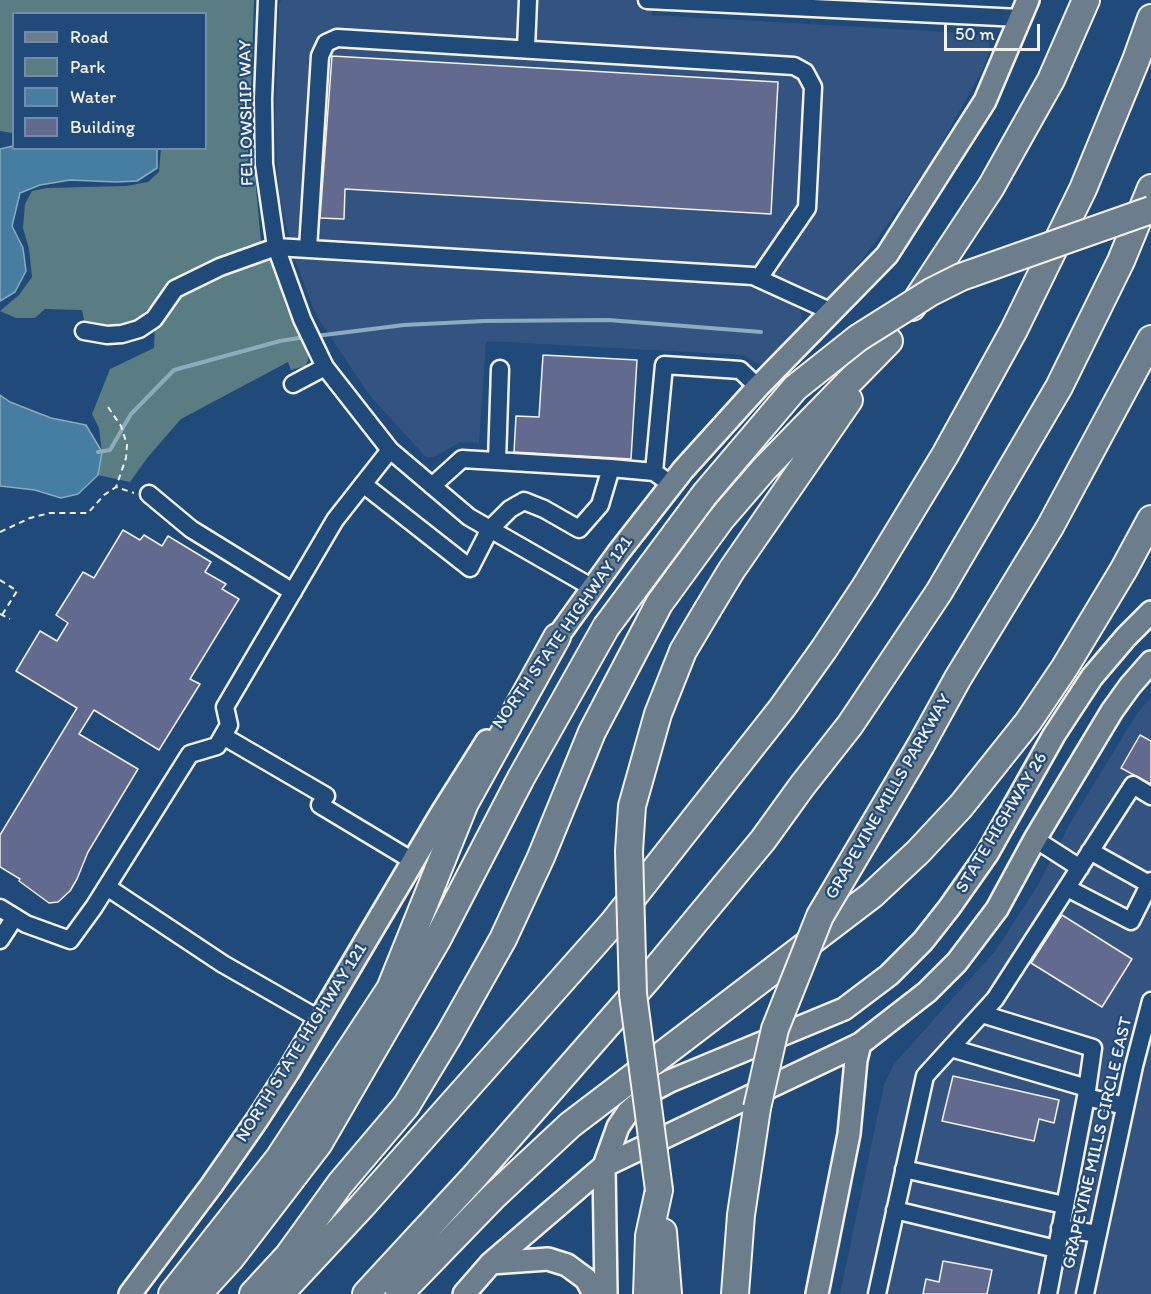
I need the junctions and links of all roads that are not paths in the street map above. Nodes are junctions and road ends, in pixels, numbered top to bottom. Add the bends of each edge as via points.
1 (267, 0) edge
2 (528, 0) edge
3 (647, 0) edge
4 (672, 1) edge
5 (903, 7) edge
6 (1024, 9) edge
7 (1081, 10) edge
8 (1151, 18) edge
9 (525, 50) junction
10 (1151, 188) edge
11 (1151, 210) edge
12 (276, 247) junction
13 (308, 249) junction
14 (759, 279) junction
15 (832, 312) junction
16 (84, 331) dead end
17 (1151, 339) edge
18 (889, 341) junction
19 (325, 367) junction
20 (500, 369) dead end
21 (293, 384) dead end
22 (758, 387) junction
23 (390, 450) junction
24 (497, 461) junction
25 (610, 468) junction
26 (654, 472) junction
27 (363, 484) junction
28 (672, 485) junction
29 (432, 486) junction
30 (149, 494) road end
31 (1151, 519) edge
32 (490, 529) junction
33 (593, 588) junction
34 (293, 592) junction
35 (1151, 612) edge
36 (557, 638) junction
37 (1151, 662) edge
38 (223, 736) junction
39 (1151, 796) edge
40 (1035, 839) junction
41 (1090, 851) junction
42 (413, 861) junction
43 (1080, 868) junction
44 (1150, 883) edge
45 (107, 887) junction
46 (1067, 888) junction
47 (0, 908) edge
48 (15, 917) junction
49 (0, 940) edge
50 (1151, 1001) edge
51 (982, 1014) junction
52 (319, 1019) junction
53 (861, 1044) junction
54 (951, 1048) junction
55 (1087, 1092) junction
56 (1125, 1106) junction
57 (604, 1166) junction
58 (904, 1169) junction
59 (659, 1190) junction
60 (1064, 1205) junction
61 (895, 1210) junction
62 (1060, 1228) junction
63 (1098, 1234) junction
64 (1056, 1249) junction
65 (491, 1263) junction
66 (130, 1294) edge
67 (172, 1294) edge
68 (198, 1294) edge
69 (253, 1294) edge
70 (279, 1294) edge
71 (366, 1294) edge
72 (399, 1294) edge
73 (464, 1294) edge
74 (594, 1294) edge
75 (606, 1294) edge
76 (647, 1294) edge
77 (668, 1294) edge
78 (735, 1294) edge
79 (817, 1294) edge
80 (877, 1294) edge
81 (1048, 1294) edge
82 (1085, 1294) edge

1 - 12 street, FELLOWSHIP WAY via 264,164
2 - 9 street
3 - 4 street
4 - 5 street
5 - 6 street
6 - 15 main road, NORTH STATE HIGHWAY 121 via 985,101 888,255
7 - 18 highway via 1051,80 991,187
8 - 70 highway via 1083,189 1014,330 945,455 824,649 747,754 612,924
9 - 13 street via 337,38 326,43 320,56
9 - 14 street via 794,66 805,72 813,87 807,207
10 - 71 highway via 1111,282 1059,387 939,592 850,725 679,942
11 - 68 highway, bridge via 961,277 931,292 858,338 787,397 705,494 606,627 520,778 437,940 319,1143 230,1259
12 - 13 street
12 - 16 street via 220,267 175,289 154,319 139,329 122,334
12 - 19 street, FELLOWSHIP WAY via 302,320
13 - 14 street
14 - 15 street
15 - 22 main road, NORTH STATE HIGHWAY 121
17 - 78 highway, GRAPEVINE MILLS PARKWAY, bridge via 1050,527 820,916 775,1029 757,1108 741,1215
18 - 59 highway, bridge via 731,571 683,651 658,714 632,806 629,907 633,994
18 - 69 highway via 765,468 721,519 659,604 592,732 503,939 449,1035 405,1106 340,1184 288,1256
19 - 21 street
19 - 23 street, FELLOWSHIP WAY
20 - 24 street
22 - 26 street via 740,370 664,365
22 - 28 main road, NORTH STATE HIGHWAY 121
23 - 27 street
23 - 29 street, FELLOWSHIP WAY
24 - 25 street
24 - 29 street via 462,459
25 - 26 street
25 - 32 street via 600,505 579,529 524,501 510,508
26 - 28 street
27 - 32 street via 470,568
27 - 34 street via 335,520
28 - 33 main road, NORTH STATE HIGHWAY 121
29 - 32 street, FELLOWSHIP WAY
30 - 34 street via 191,529
31 - 72 highway via 1065,668 1028,722 961,806 918,852 872,895 570,1125
32 - 33 street, FELLOWSHIP WAY
33 - 36 main road, NORTH STATE HIGHWAY 121
34 - 38 street via 225,707 229,725
35 - 57 main road, STATE HIGHWAY 26 via 1092,677 1054,735 987,854 923,941 889,975 844,1009 655,1089 628,1112 618,1127
36 - 42 main road, NORTH STATE HIGHWAY 121 via 503,715
36 - 67 highway via 465,803 390,989 279,1158
37 - 40 main road, STATE HIGHWAY 26 via 1112,711
38 - 42 street
38 - 45 street via 218,746 190,754
39 - 41 street via 1133,785
40 - 43 street
40 - 53 main road, STATE HIGHWAY 26 via 997,909 957,962 927,992
41 - 43 street
41 - 44 street
42 - 52 main road, NORTH STATE HIGHWAY 121
43 - 46 street
44 - 46 street via 1131,921
45 - 48 street via 70,940
45 - 52 street via 223,964
46 - 51 street
47 - 48 street
48 - 49 street
50 - 56 street, GRAPEVINE MILLS CIRCLE EAST
51 - 54 street
51 - 55 street via 1093,1047
52 - 66 main road, NORTH STATE HIGHWAY 121 via 218,1177
53 - 57 main road
53 - 79 main road via 849,1134
54 - 55 street
54 - 58 street via 925,1076
55 - 56 street
55 - 60 street
56 - 63 street, GRAPEVINE MILLS CIRCLE EAST
57 - 65 main road
57 - 75 main road
58 - 60 street
58 - 61 street
59 - 76 highway via 649,1236
59 - 77 highway
60 - 62 street
61 - 64 street
61 - 80 street
62 - 63 street
62 - 64 street
63 - 82 street, GRAPEVINE MILLS CIRCLE EAST
64 - 81 street
65 - 73 main road
65 - 74 main road via 548,1259 567,1265 586,1279

